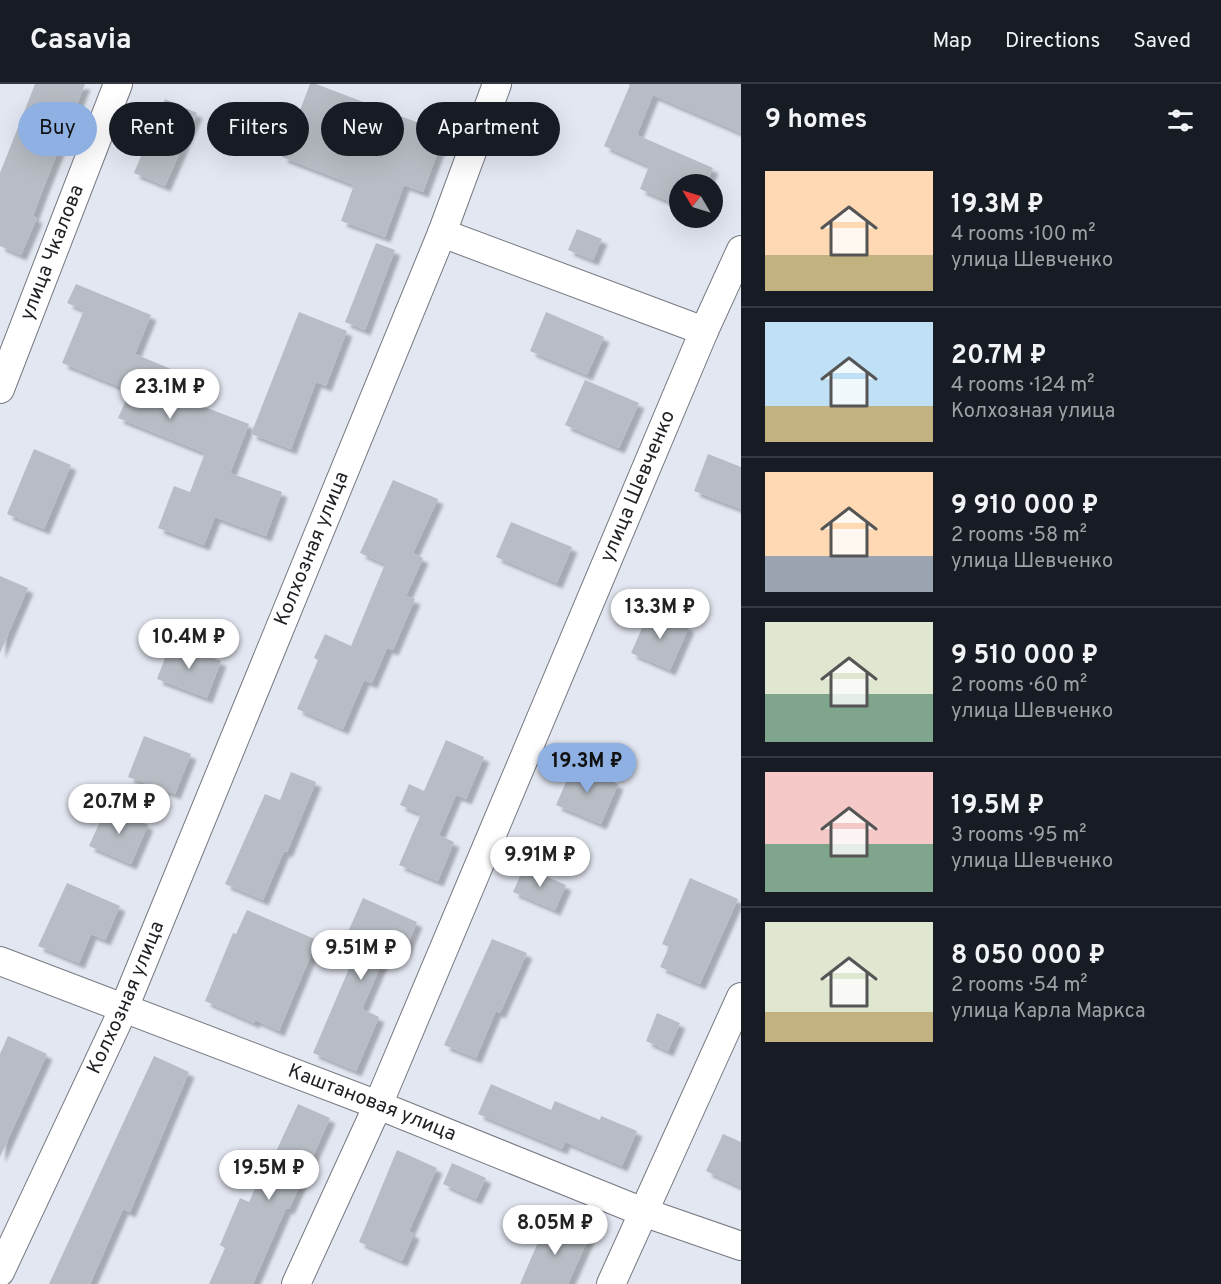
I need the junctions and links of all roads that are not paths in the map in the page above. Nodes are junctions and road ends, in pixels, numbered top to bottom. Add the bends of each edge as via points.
1 (118, 84) edge
2 (497, 84) edge
3 (442, 233) junction
4 (741, 250) edge
5 (704, 331) junction
6 (0, 389) edge
7 (0, 961) edge
8 (741, 997) edge
9 (123, 1008) junction
10 (378, 1105) junction
11 (643, 1212) junction
12 (741, 1246) edge
13 (0, 1272) edge
14 (296, 1284) edge
15 (611, 1284) edge

1 - 6 street, улица Чкалова
2 - 3 street, Колхозная улица
3 - 5 street
3 - 9 street, Колхозная улица
4 - 5 street, улица Шевченко
5 - 10 street, улица Шевченко
7 - 9 street, Каштановая улица
8 - 11 street
9 - 10 street, Каштановая улица
9 - 13 street, Колхозная улица
10 - 11 street, Каштановая улица
10 - 14 street, улица Шевченко
11 - 12 street, Каштановая улица
11 - 15 street

